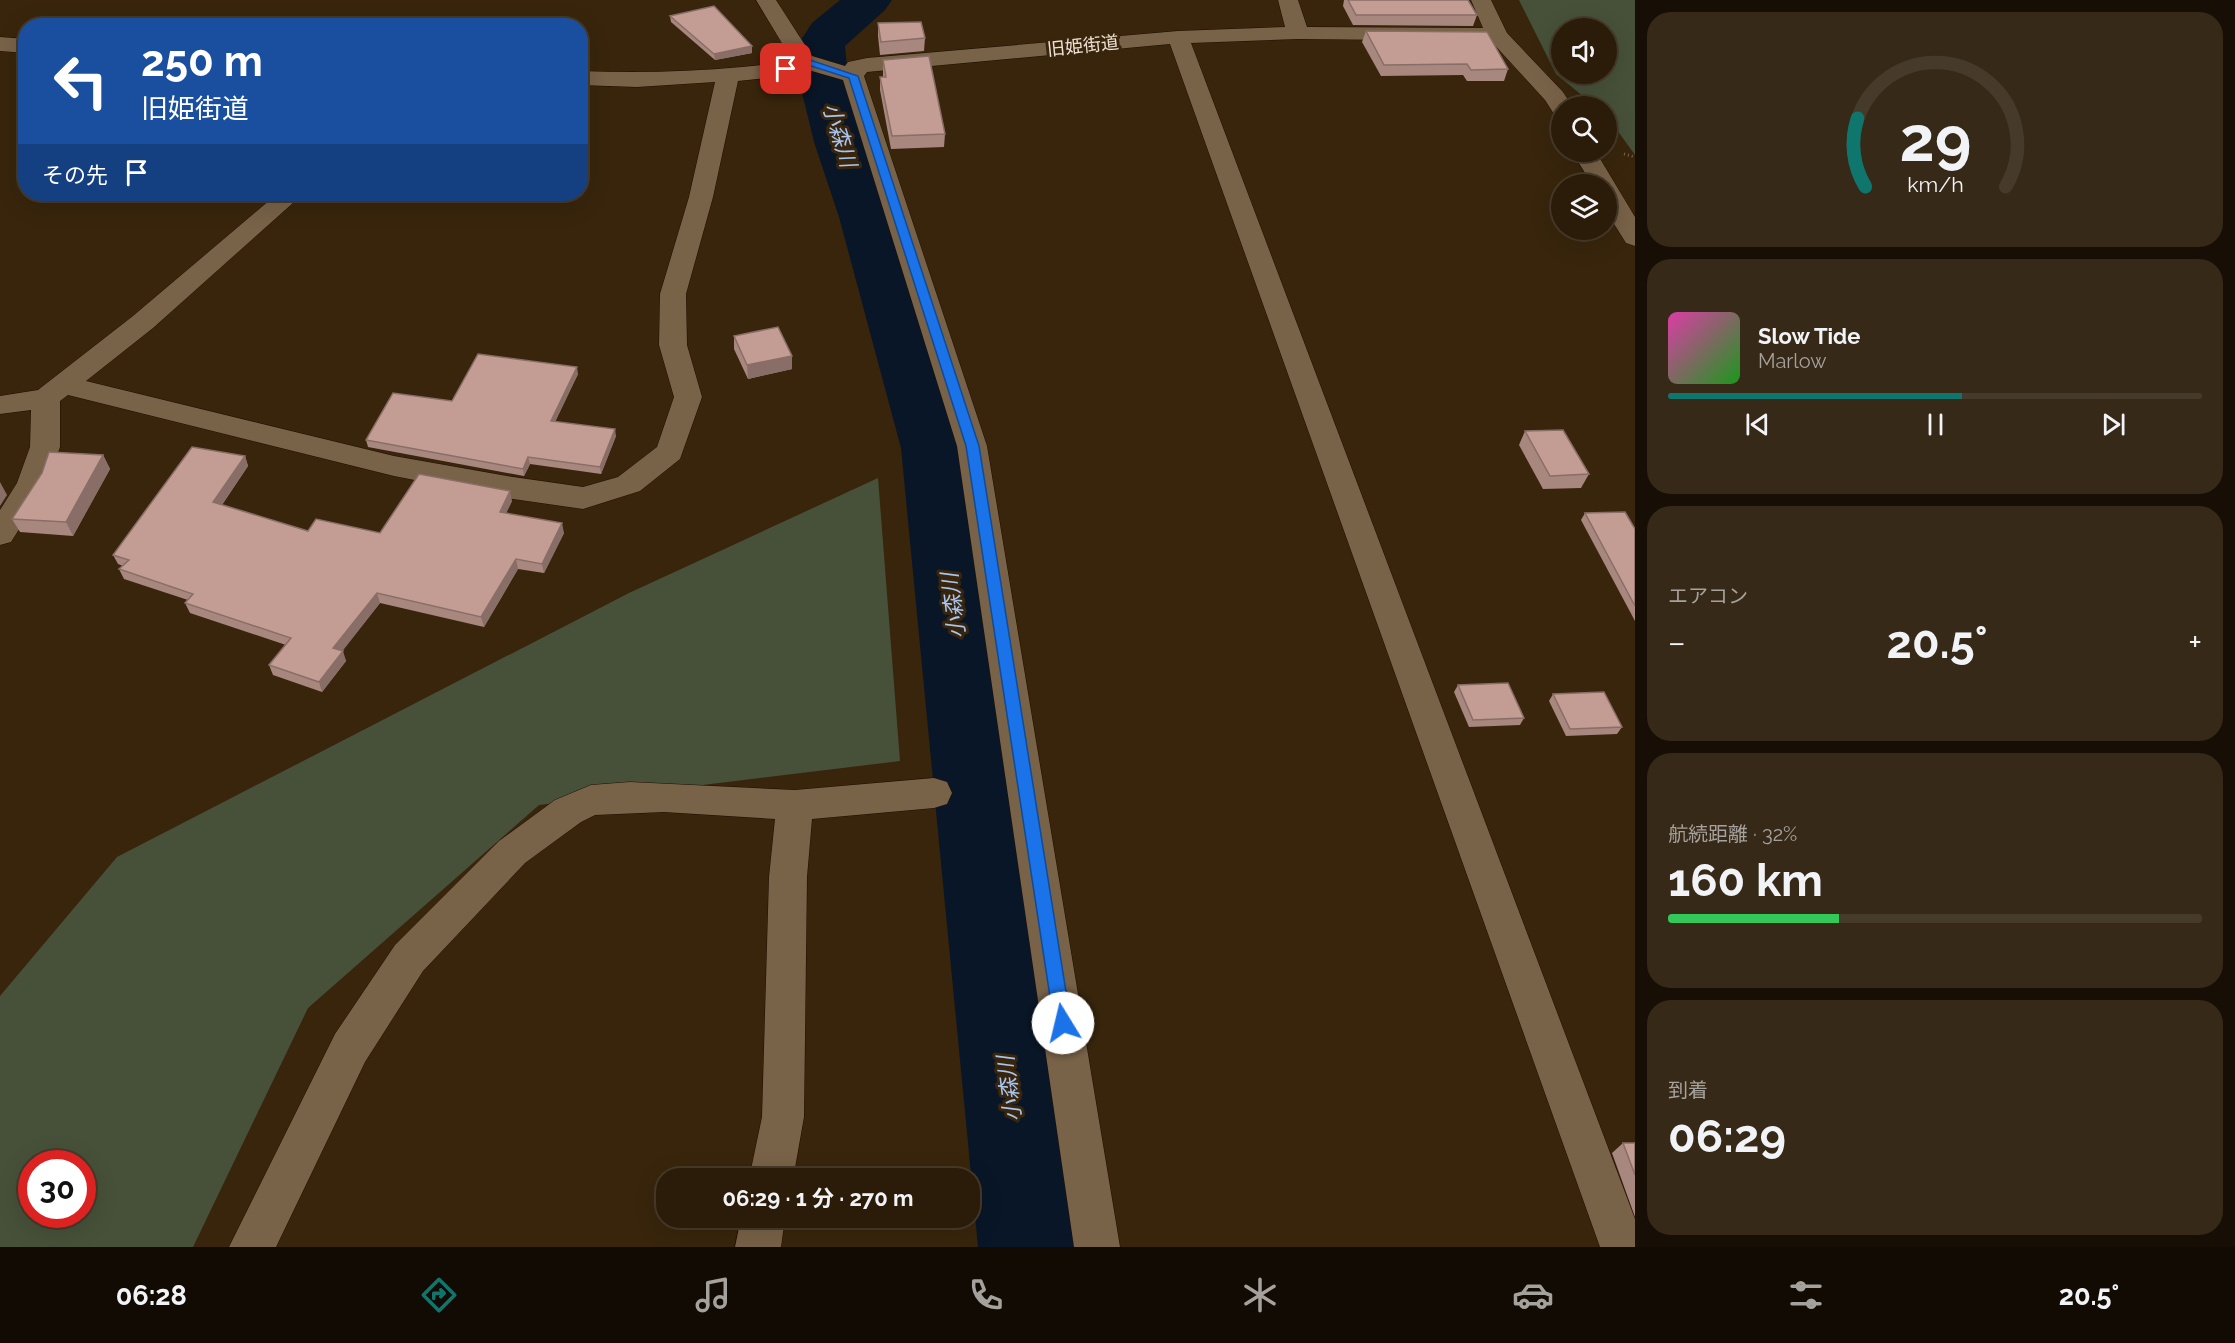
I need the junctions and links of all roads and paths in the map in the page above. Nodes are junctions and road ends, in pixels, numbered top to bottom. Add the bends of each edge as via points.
1 (766, 0) edge
2 (1288, 0) edge
3 (1480, 0) edge
4 (1298, 33) junction
5 (1497, 35) junction
6 (1178, 37) junction
7 (0, 44) edge
8 (18, 45) edge
9 (804, 61) junction
10 (728, 75) junction
11 (853, 76) junction
12 (588, 78) edge
13 (1554, 96) edge
14 (283, 201) edge
15 (1617, 208) edge
16 (1635, 238) edge
17 (54, 391) junction
18 (0, 405) edge
19 (0, 534) edge
20 (934, 793) dead end
21 (795, 805) junction
22 (773, 1168) edge
23 (761, 1228) edge
24 (252, 1247) edge
25 (758, 1247) edge
26 (1097, 1247) edge
27 (1623, 1247) edge

1 - 9 street
2 - 4 street
3 - 5 street
4 - 5 street, 旧姫街道
4 - 6 street, 旧姫街道
5 - 13 street
6 - 11 street, 旧姫街道 via 867,65 856,67
6 - 27 street
7 - 8 street
9 - 10 street via 786,69
9 - 11 street
10 - 12 street
10 - 17 street via 701,196 673,294 673,345 688,397 670,452 629,484 583,498 507,487
11 - 26 street via 972,446
14 - 17 street via 143,322
15 - 16 street
17 - 18 street
17 - 19 street via 45,447 32,485
20 - 21 street
21 - 22 street via 788,878 783,1117
21 - 24 street via 664,797 591,800 568,811 512,852 409,958 350,1048
23 - 25 street

